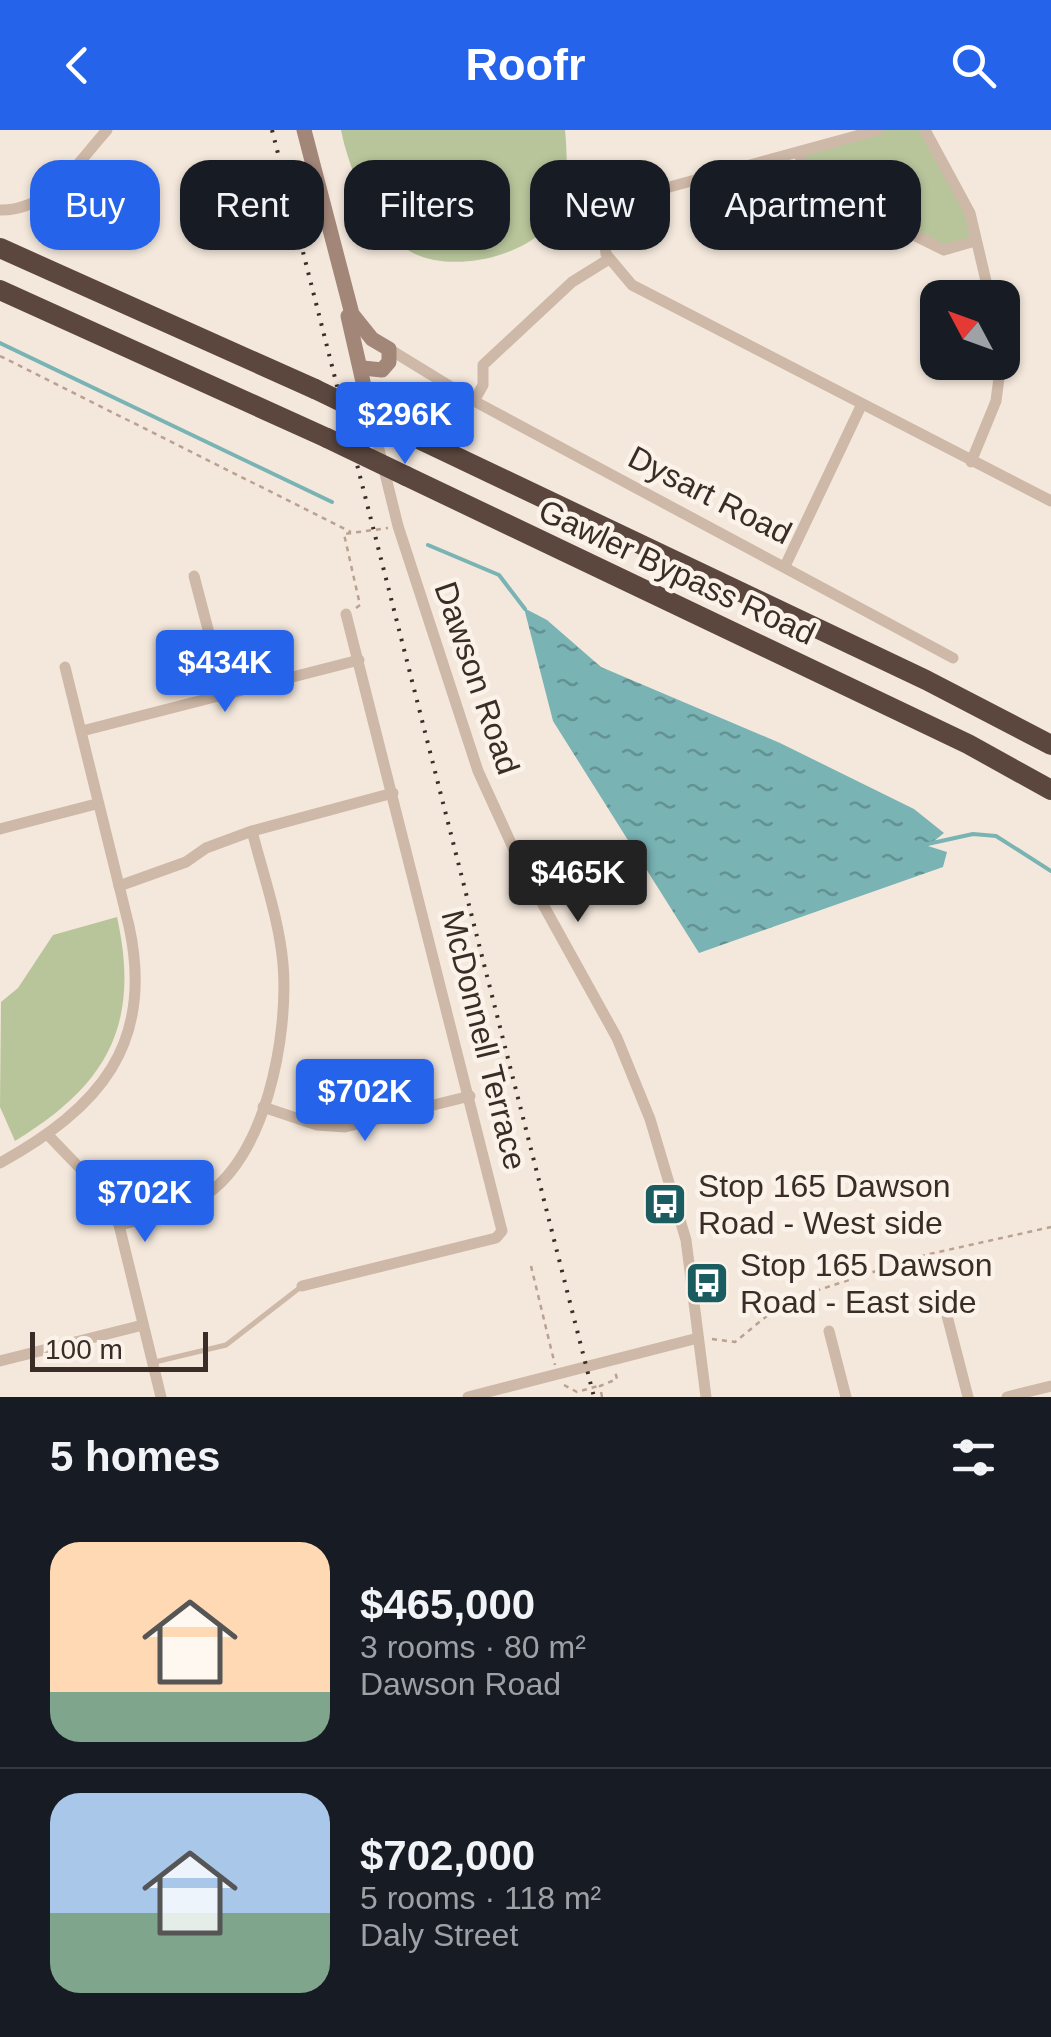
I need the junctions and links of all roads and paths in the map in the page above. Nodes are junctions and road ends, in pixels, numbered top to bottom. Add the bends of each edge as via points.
1 (107, 130) edge
2 (304, 130) edge
3 (878, 130) edge
4 (925, 130) edge
5 (799, 152) junction
6 (0, 210) edge
7 (975, 242) junction
8 (0, 248) edge
9 (609, 259) junction
10 (339, 267) junction
11 (985, 280) edge
12 (0, 290) edge
13 (372, 340) junction
14 (389, 350) junction
15 (0, 356) edge
16 (360, 360) junction
17 (384, 368) junction
18 (999, 380) edge
19 (441, 382) junction
20 (474, 401) junction
21 (861, 406) junction
22 (372, 417) junction
23 (971, 462) junction
24 (1051, 501) edge
25 (398, 526) junction
26 (351, 532) junction
27 (786, 564) junction
28 (194, 576) dead end
29 (346, 614) joint
30 (953, 658) dead end
31 (358, 660) junction
32 (65, 667) dead end
33 (225, 694) junction
34 (82, 730) junction
35 (1051, 745) edge
36 (1051, 790) edge
37 (393, 794) junction
38 (96, 804) junction
39 (0, 829) edge
40 (252, 830) junction
41 (119, 886) junction
42 (470, 1096) junction
43 (263, 1107) junction
44 (48, 1135) junction
45 (0, 1163) edge
46 (119, 1225) junction
47 (1051, 1227) edge
48 (531, 1266) dead end
49 (302, 1286) joint
50 (944, 1304) dead end
51 (143, 1325) junction
52 (829, 1331) dead end
53 (698, 1338) junction
54 (612, 1360) junction
55 (0, 1361) edge
56 (152, 1362) junction
57 (555, 1366) dead end
58 (560, 1383) dead end
59 (600, 1386) junction
60 (1051, 1386) edge
61 (579, 1394) edge
62 (161, 1397) edge
63 (468, 1397) edge
64 (602, 1397) edge
65 (706, 1397) edge
66 (846, 1397) edge
67 (968, 1397) edge
68 (1007, 1397) edge

1 - 6 street via 39,202
2 - 10 street, Dawson Road
3 - 5 street
4 - 7 street via 970,213
5 - 7 street via 809,181 850,204 944,250
5 - 9 street via 600,206
7 - 11 street
8 - 35 highway, Gawler Bypass Road, bridge via 404,432
9 - 20 street via 572,282 484,365
9 - 21 street via 632,286
10 - 13 street, Dawson Road via 352,314
10 - 16 street, Dawson Road
12 - 36 highway, Gawler Bypass Road, bridge via 327,438 968,744
13 - 14 street
13 - 16 street
14 - 17 street, Dawson Road
14 - 19 street, Dysart Road
15 - 26 path
16 - 17 street
16 - 22 street, Dawson Road
17 - 19 street, Dysart Road via 409,368
17 - 22 street, Dawson Road
18 - 23 street
19 - 20 street, Dysart Road
20 - 27 street, Dysart Road
21 - 23 street
21 - 27 street
22 - 25 street, Dawson Road
23 - 24 street
25 - 26 path
25 - 53 street, Dawson Road via 478,771 520,863 617,1038 650,1119 686,1240
26 - 29 path via 344,534 360,605
27 - 30 street, Dysart Road
28 - 33 street
29 - 31 street, McDonnell Terrace
31 - 33 street
31 - 37 street, McDonnell Terrace
32 - 34 street
33 - 34 street
34 - 38 street
37 - 40 street
37 - 42 street, McDonnell Terrace
38 - 39 street
38 - 41 street
40 - 41 street
40 - 43 street via 283,964 280,1032
41 - 44 street via 138,980 126,1039 89,1100
42 - 43 street via 346,1127
42 - 49 street, McDonnell Terrace via 500,1234
43 - 46 street via 240,1159 209,1192
44 - 45 street
44 - 46 street via 101,1190
46 - 51 street
47 - 53 path via 926,1254 786,1301 735,1342
48 - 57 path
49 - 56 lane via 226,1345
50 - 67 street
51 - 55 street
51 - 56 street
52 - 66 street
53 - 54 street via 626,1362
53 - 65 street, Dawson Road
54 - 59 path via 617,1379
54 - 63 street
56 - 62 street
58 - 61 path
59 - 61 path
59 - 64 path
60 - 68 street

